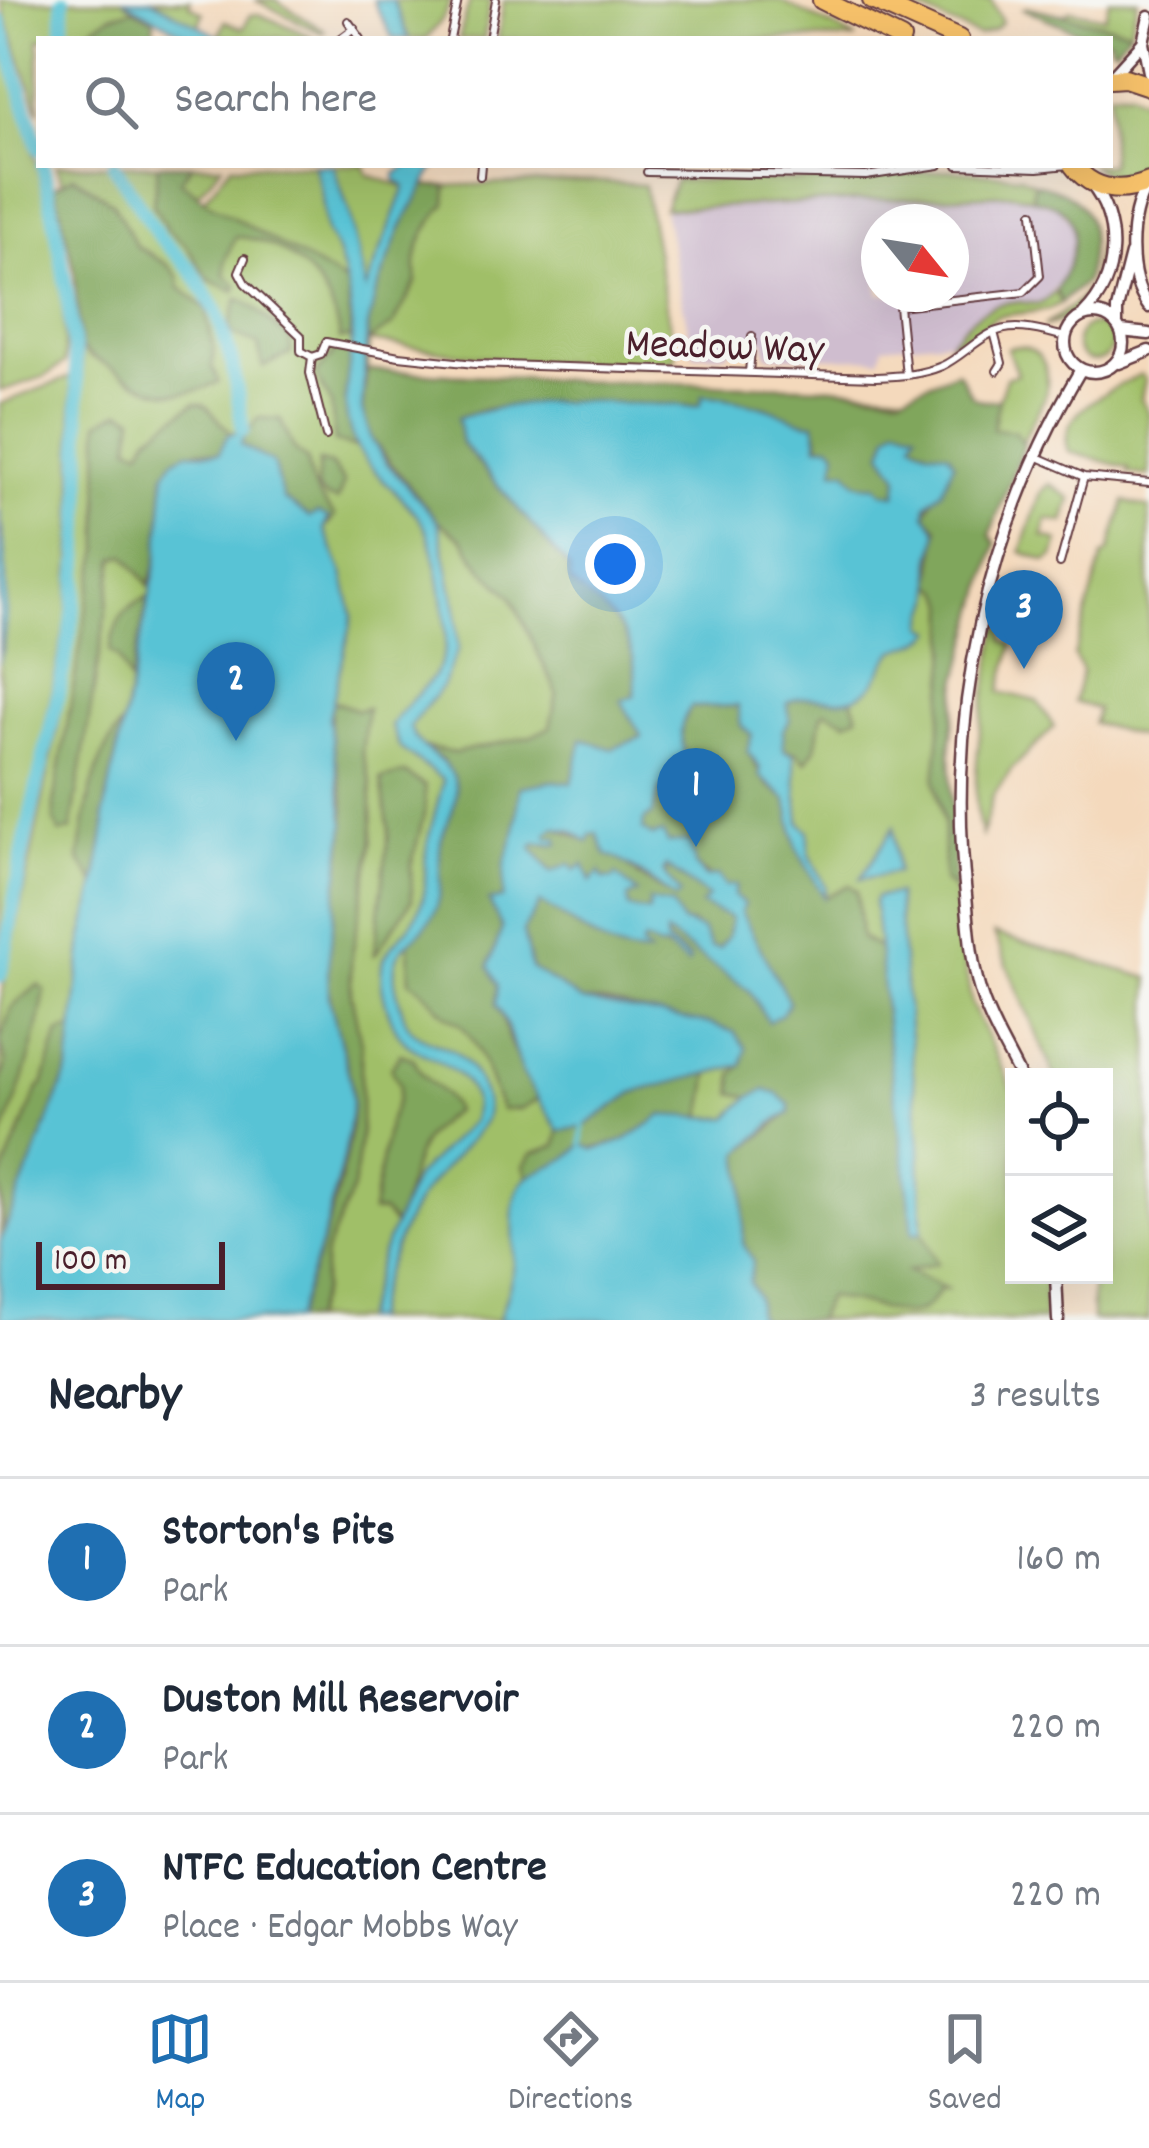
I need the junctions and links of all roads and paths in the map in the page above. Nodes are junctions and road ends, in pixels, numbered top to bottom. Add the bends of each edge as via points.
1 (458, 0) edge
2 (496, 0) edge
3 (822, 0) edge
4 (872, 0) edge
5 (1149, 16) edge
6 (451, 36) edge
7 (490, 36) edge
8 (895, 36) edge
9 (951, 36) edge
10 (1143, 42) junction
11 (1149, 72) edge
12 (1113, 75) edge
13 (1113, 78) edge
14 (1149, 86) edge
15 (481, 168) edge
16 (919, 168) edge
17 (1074, 168) edge
18 (647, 172) dead end
19 (480, 176) dead end
20 (1089, 181) junction
21 (1149, 182) edge
22 (1033, 213) dead end
23 (1132, 245) junction
24 (245, 258) dead end
25 (1149, 307) edge
26 (1082, 316) junction
27 (1119, 328) junction
28 (994, 332) junction
29 (1149, 334) edge
30 (752, 336) dead end
31 (1065, 337) junction
32 (1149, 352) edge
33 (312, 357) junction
34 (1112, 366) junction
35 (1081, 368) junction
36 (997, 371) dead end
37 (748, 373) junction
38 (906, 375) junction
39 (326, 436) dead end
40 (1035, 456) junction
41 (1084, 477) junction
42 (1149, 483) edge
43 (1060, 563) dead end
44 (1015, 1068) edge
45 (1056, 1284) edge
46 (1058, 1320) edge

1 - 6 lane
2 - 7 lane
3 - 8 highway
4 - 9 highway
5 - 10 street
10 - 11 street
10 - 12 street
13 - 14 highway
15 - 19 lane
16 - 18 lane via 866,176
17 - 20 highway
20 - 21 highway via 1118,190
20 - 26 street via 1109,212 1112,242 1103,289
21 - 23 street
22 - 38 lane via 1040,276 1024,292 899,306
23 - 25 street
23 - 27 street
24 - 33 lane via 245,284 301,336 301,351
26 - 27 street via 1105,315
26 - 31 street
27 - 29 street
27 - 34 street via 1123,350
28 - 31 lane
28 - 36 lane
28 - 38 lane, Meadow Way via 946,364
30 - 37 lane
31 - 35 street
32 - 34 street
33 - 37 lane, Meadow Way via 326,342 532,367
33 - 39 lane
34 - 35 street
35 - 40 street
37 - 38 lane, Meadow Way
40 - 41 lane
40 - 44 street via 976,637 959,784 977,979
41 - 42 lane
41 - 43 lane
45 - 46 street

